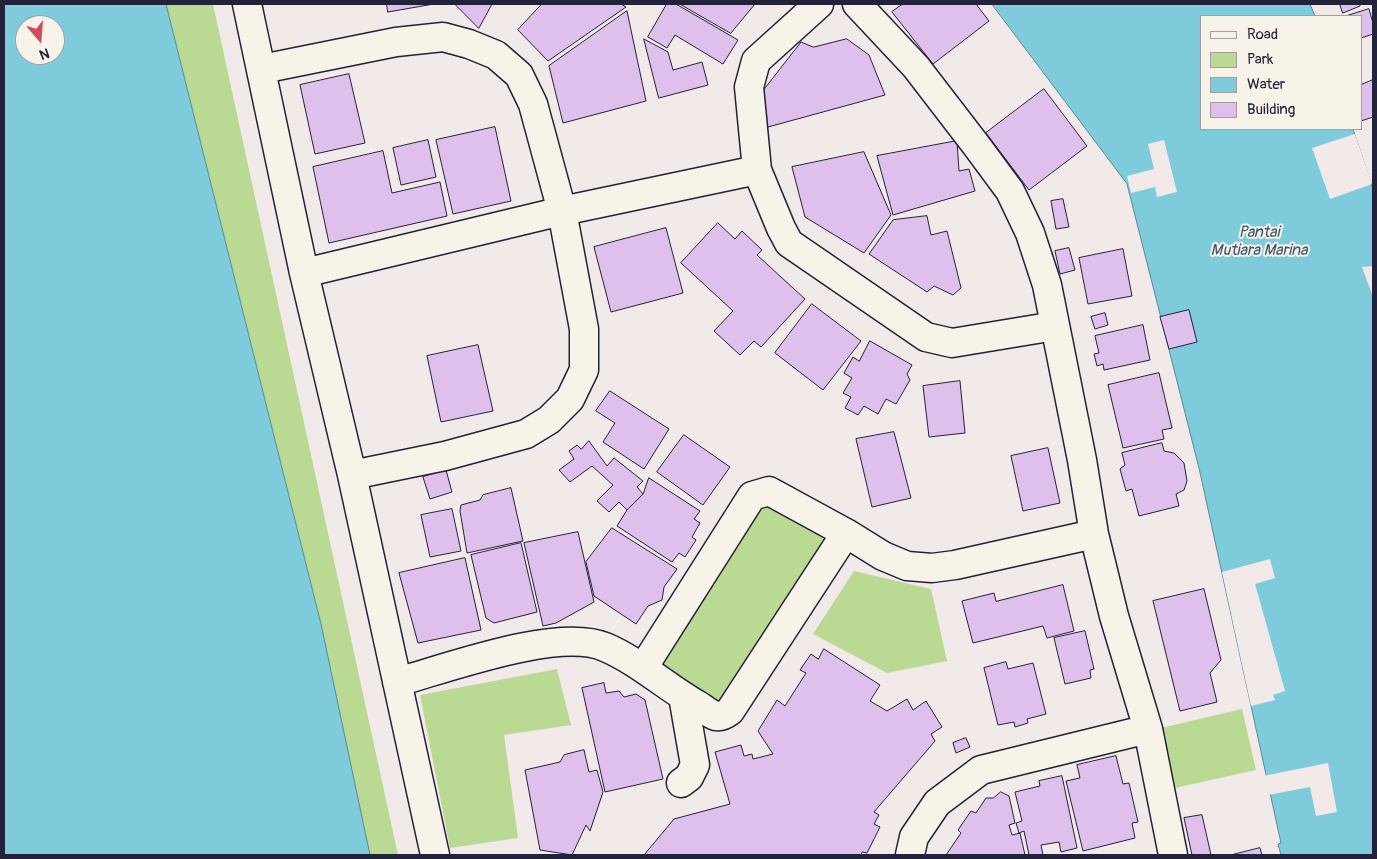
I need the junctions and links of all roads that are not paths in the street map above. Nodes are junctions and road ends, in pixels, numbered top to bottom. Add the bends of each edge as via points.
1 (247, 4) edge
2 (819, 4) edge
3 (857, 4) edge
4 (262, 69) junction
5 (757, 170) junction
6 (562, 212) junction
7 (304, 272) junction
8 (1055, 326) junction
9 (352, 475) junction
10 (846, 533) junction
11 (1094, 534) junction
12 (643, 668) junction
13 (397, 682) junction
14 (683, 696) junction
15 (1148, 729) junction
16 (681, 783) dead end
17 (435, 855) edge
18 (910, 855) edge
19 (1173, 855) edge

1 - 4 street
2 - 5 street via 756,60 749,87
3 - 8 street via 916,66 1010,190 1030,233 1047,285
4 - 6 street via 396,42 443,37 496,55 519,75 533,104
4 - 7 street
5 - 6 street
5 - 8 street via 790,243 926,336 952,343
6 - 7 street
6 - 9 street via 584,329 584,370 570,399 549,420 526,434 445,456
7 - 9 street
8 - 11 street
9 - 13 street
10 - 11 street via 895,562 932,568
10 - 12 street via 768,491 752,496
10 - 14 street via 730,711 716,716
11 - 15 street via 1114,616
12 - 13 street via 605,647 570,641 533,645
12 - 14 street
13 - 17 street
14 - 16 street via 695,765 689,777
15 - 18 street via 981,770 937,803 914,837
15 - 19 street

